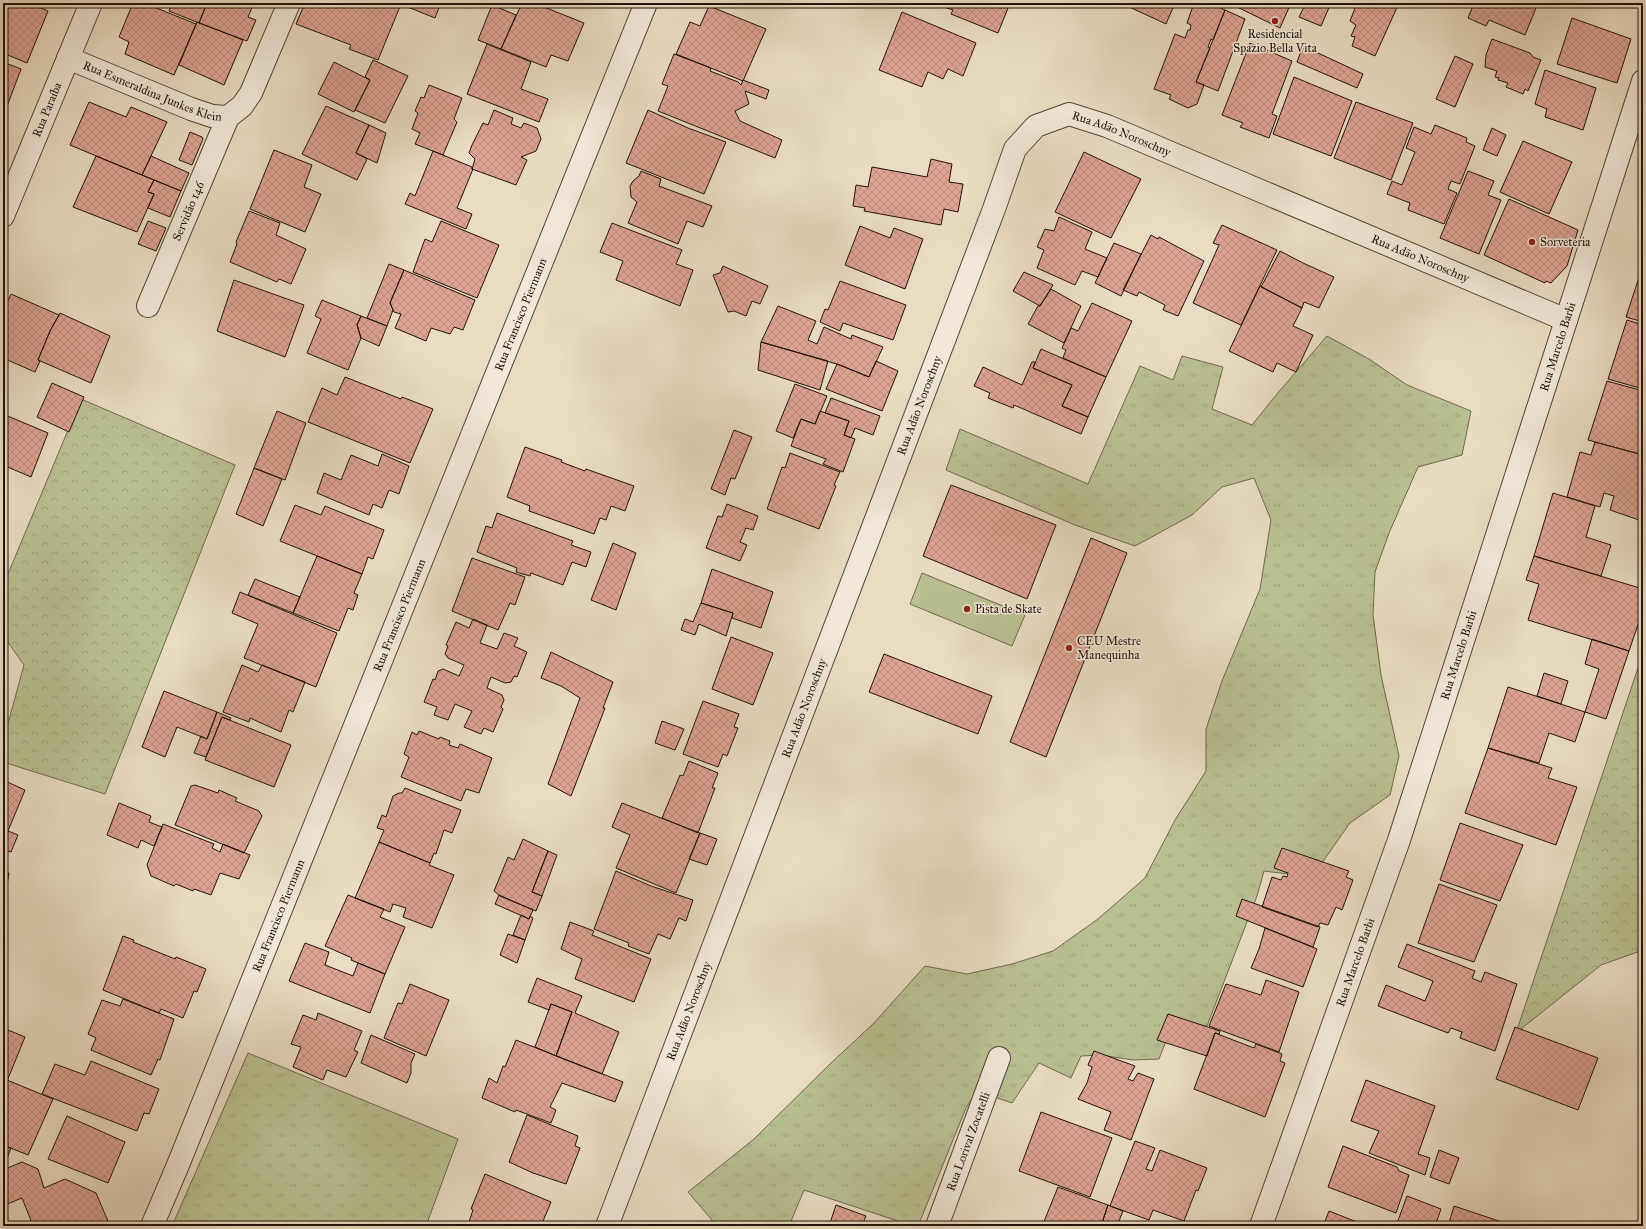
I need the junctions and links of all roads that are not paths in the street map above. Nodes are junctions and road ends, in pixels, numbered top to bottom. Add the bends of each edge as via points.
1 (91, 3) edge
2 (289, 3) edge
3 (646, 3) edge
4 (68, 58) junction
5 (1643, 81) edge
6 (228, 117) junction
7 (3, 216) edge
8 (148, 306) dead end
9 (1566, 320) junction
10 (999, 1058) dead end
11 (152, 1226) edge
12 (607, 1226) edge
13 (937, 1226) edge
14 (1262, 1226) edge

1 - 4 street, Rua Paraíba
2 - 6 street, Rua Esmeraldina Junkes Klein via 251,93 242,106
3 - 11 street, Rua Francisco Piermann
4 - 6 street, Rua Esmeraldina Junkes Klein via 191,109 212,116
4 - 7 street, Rua Paraíba
5 - 9 street, Rua Marcelo Barbi
6 - 8 street, Servidão 146
9 - 12 street, Rua Adão Noroschny via 1107,126 1069,114 1036,126 1015,149
9 - 14 street, Rua Marcelo Barbi via 1399,840
10 - 13 street, Rua Lorival Zocatelli

